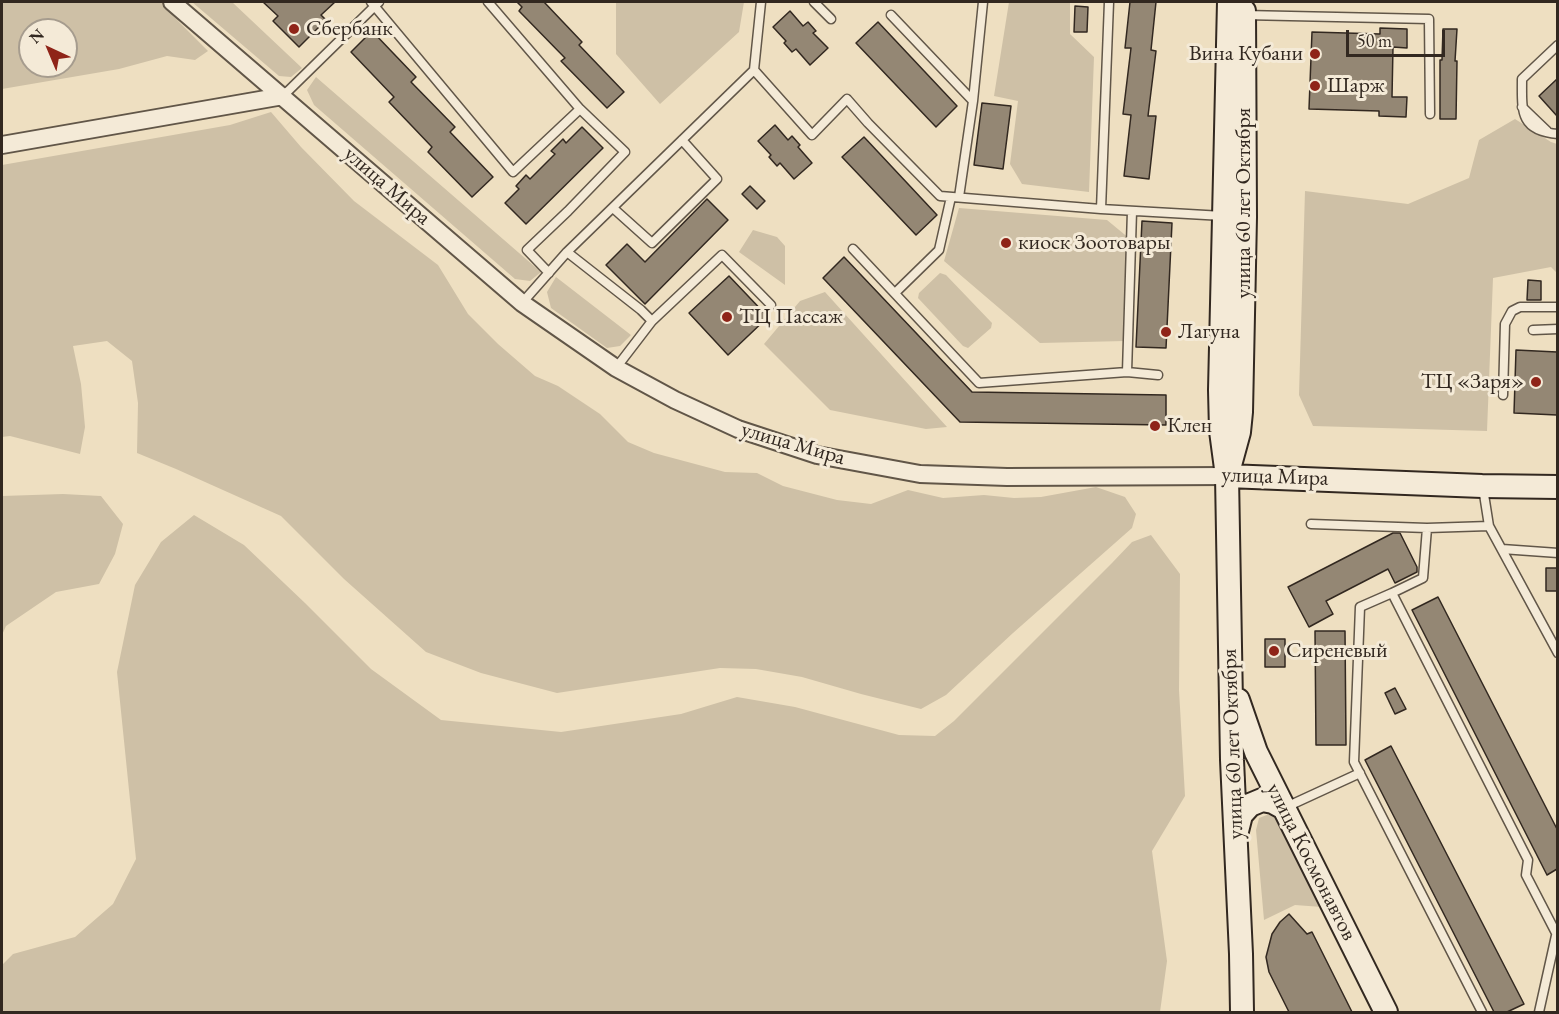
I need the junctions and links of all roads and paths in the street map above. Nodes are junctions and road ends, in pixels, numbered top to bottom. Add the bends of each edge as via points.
1 (172, 2) edge
2 (488, 2) edge
3 (761, 2) edge
4 (814, 2) edge
5 (984, 2) edge
6 (1109, 2) edge
7 (375, 3) edge
8 (1239, 6) edge
9 (891, 15) dead end
10 (831, 19) dead end
11 (1557, 45) edge
12 (754, 70) junction
13 (283, 96) junction
14 (972, 101) junction
15 (580, 109) junction
16 (1430, 114) dead end
17 (1553, 134) edge
18 (682, 140) junction
19 (2, 146) edge
20 (955, 197) junction
21 (613, 208) junction
22 (1101, 209) junction
23 (1132, 211) junction
24 (1234, 217) junction
25 (854, 249) dead end
26 (567, 252) junction
27 (549, 273) junction
28 (895, 293) junction
29 (522, 303) junction
30 (771, 305) dead end
31 (1557, 307) edge
32 (652, 321) junction
33 (1557, 329) edge
34 (1533, 330) dead end
35 (616, 368) junction
36 (1127, 372) junction
37 (1158, 375) dead end
38 (1503, 395) dead end
39 (1227, 476) junction
40 (1482, 486) junction
41 (1557, 487) edge
42 (1311, 524) dead end
43 (1489, 526) junction
44 (1427, 528) junction
45 (1502, 549) junction
46 (1557, 553) edge
47 (1392, 593) junction
48 (1547, 633) junction
49 (1557, 633) edge
50 (1557, 653) edge
51 (1230, 675) junction
52 (1256, 752) junction
53 (1233, 760) junction
54 (1360, 773) junction
55 (1284, 808) junction
56 (1236, 838) junction
57 (1557, 932) edge
58 (1242, 1012) edge
59 (1386, 1012) edge
60 (1482, 1012) edge
61 (1539, 1012) edge

1 - 13 street, улица Мира
2 - 15 lane
3 - 12 lane
4 - 10 lane
5 - 14 lane
6 - 22 lane
7 - 13 lane
7 - 15 lane via 513,172
8 - 16 lane via 1429,19
8 - 24 main road, улица 60 лет Октября
9 - 14 lane
11 - 17 lane via 1522,79 1522,107
12 - 18 lane
12 - 20 lane via 812,135 847,99 940,196
13 - 19 street
13 - 29 street, улица Мира
14 - 20 lane
15 - 27 lane via 625,152 527,250
18 - 21 lane
18 - 21 lane via 717,179 652,243
20 - 22 lane
20 - 28 lane via 939,250
21 - 26 lane
22 - 23 lane
23 - 24 lane
23 - 36 lane
24 - 39 main road, улица 60 лет Октября via 1241,412
25 - 28 lane
26 - 27 lane
26 - 32 lane
27 - 29 lane
28 - 36 lane via 979,383
29 - 35 street, улица Мира
30 - 32 lane via 722,255
31 - 38 lane via 1520,307 1512,311 1505,324
32 - 35 lane
33 - 34 lane
35 - 39 street, улица Мира via 738,429 817,455 920,474
36 - 37 lane
39 - 40 main road, улица Мира
39 - 51 main road, улица 60 лет Октября
40 - 41 main road, улица Мира
40 - 43 lane
42 - 44 lane
43 - 44 lane
43 - 45 lane
44 - 47 lane via 1423,578
45 - 46 lane
45 - 48 lane
47 - 54 lane via 1360,607 1354,762
47 - 57 lane via 1528,860 1526,875
48 - 49 lane
48 - 50 lane
51 - 52 main road, улица Космонавтов
51 - 53 main road, улица 60 лет Октября
52 - 53 main road via 1244,744
52 - 55 main road, улица Космонавтов
53 - 56 main road, улица 60 лет Октября
54 - 55 lane
54 - 60 lane
55 - 56 main road via 1262,800 1250,805 1241,815
55 - 59 main road, улица Космонавтов
56 - 58 main road, улица 60 лет Октября
57 - 61 lane

